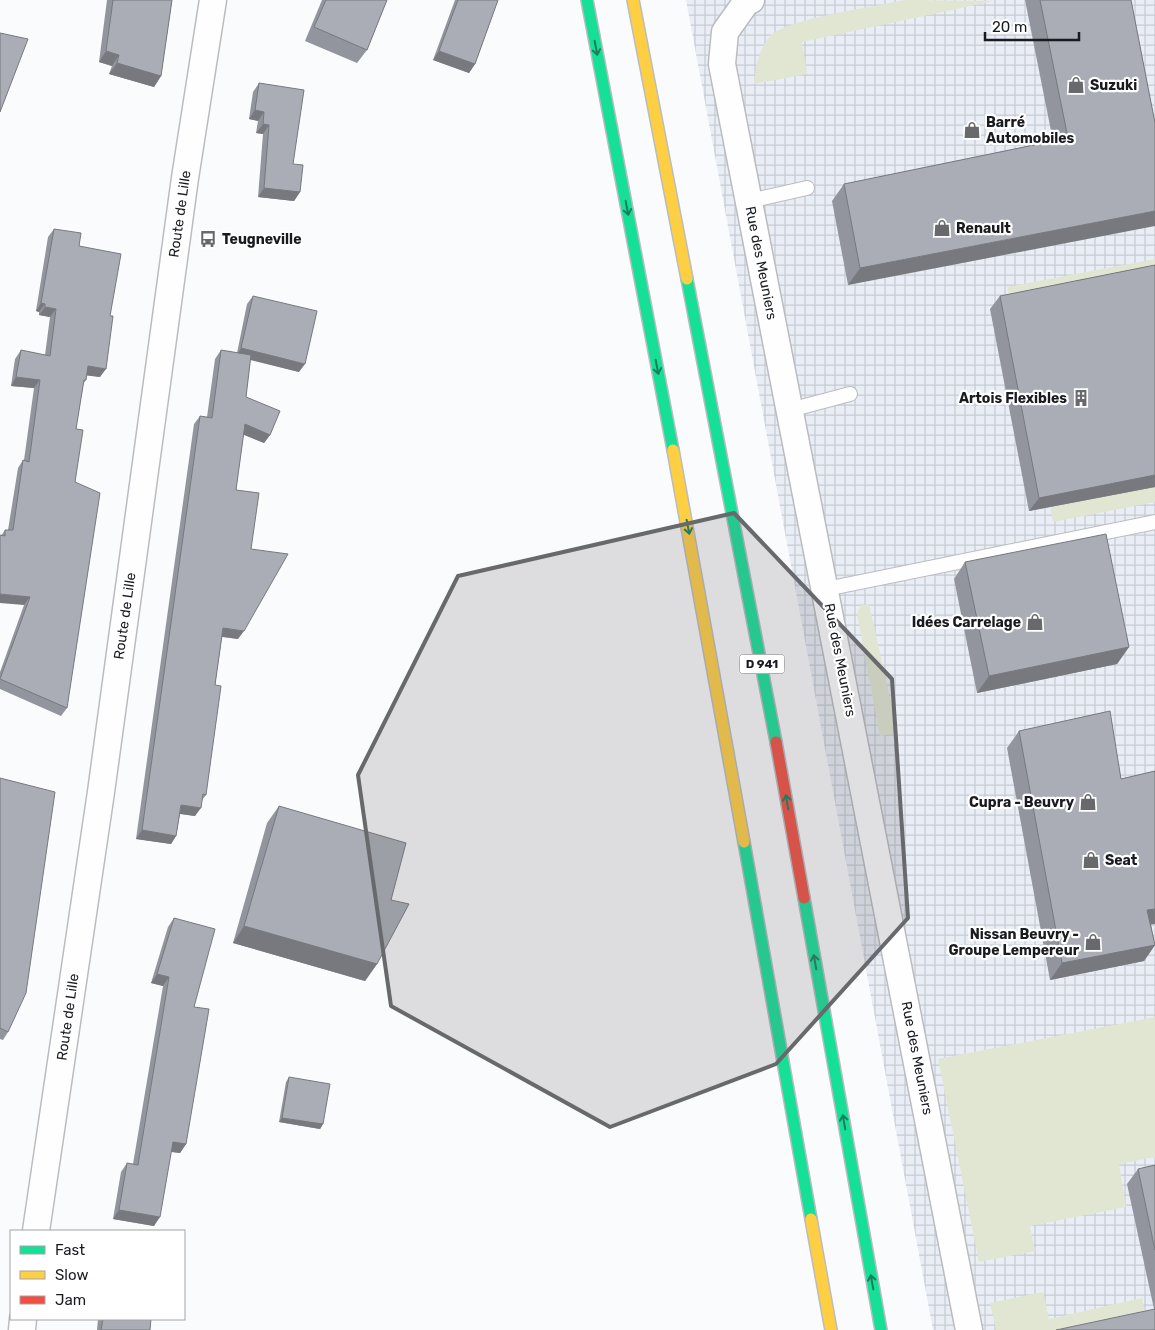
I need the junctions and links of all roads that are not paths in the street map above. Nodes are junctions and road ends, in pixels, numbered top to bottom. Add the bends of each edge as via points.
1 (213, 0) edge
2 (587, 0) edge
3 (633, 0) edge
4 (751, 0) edge
5 (807, 188) dead end
6 (749, 201) junction
7 (850, 394) dead end
8 (790, 410) junction
9 (1155, 522) edge
10 (826, 589) junction
11 (36, 1230) edge
12 (831, 1330) edge
13 (881, 1330) edge
14 (969, 1330) edge

1 - 11 street, Route de Lille
2 -> 12 highway via 699,587
13 -> 3 highway, D 941 via 762,662
4 - 6 street, Rue des Meuniers via 725,32 722,64
5 - 6 lane
6 - 8 street, Rue des Meuniers
7 - 8 lane
8 - 10 street, Rue des Meuniers
9 - 10 lane
10 - 14 street, Rue des Meuniers

